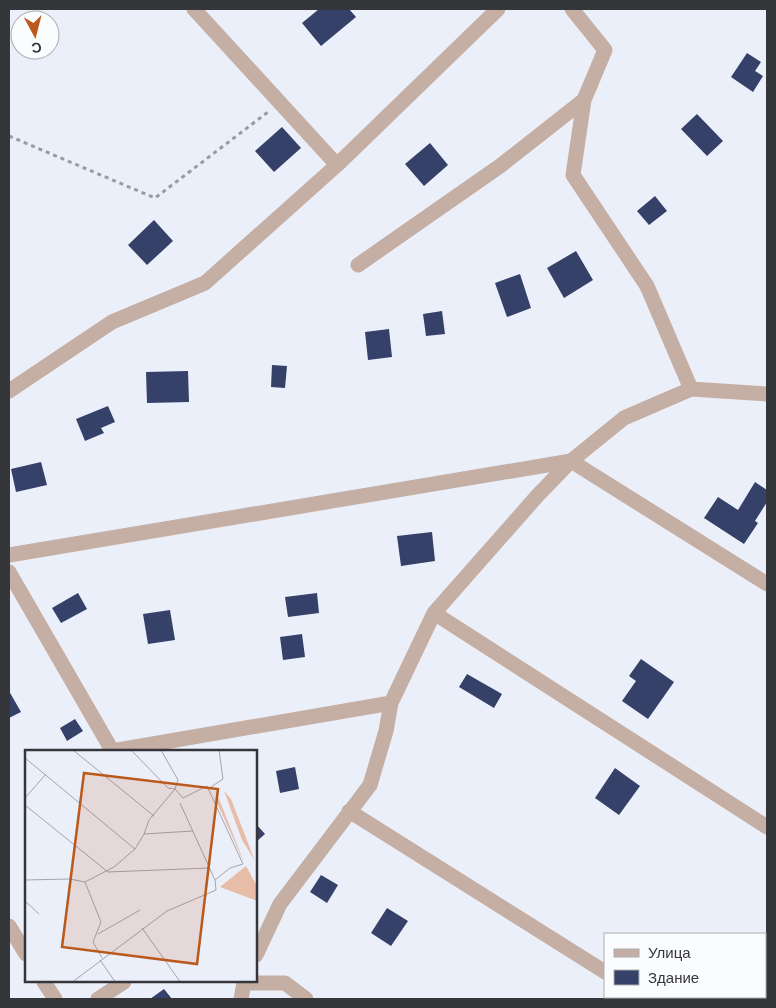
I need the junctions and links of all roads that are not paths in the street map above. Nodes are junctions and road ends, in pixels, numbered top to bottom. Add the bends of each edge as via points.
1 (194, 9) edge
2 (498, 9) edge
3 (572, 9) edge
4 (584, 100) junction
5 (337, 164) junction
6 (358, 265) dead end
7 (691, 389) junction
8 (9, 391) edge
9 (767, 394) edge
10 (571, 461) junction
11 (9, 555) edge
12 (9, 572) edge
13 (767, 584) edge
14 (434, 613) junction
15 (391, 703) junction
16 (111, 750) edge
17 (123, 750) edge
18 (348, 811) junction
19 (767, 827) edge
20 (9, 926) edge
21 (258, 951) edge
22 (25, 952) edge
23 (604, 971) edge
24 (258, 982) edge
25 (45, 983) edge
26 (122, 983) edge
27 (244, 983) edge
28 (54, 999) edge
29 (98, 999) edge
30 (241, 999) edge
31 (306, 999) edge

1 - 5 street
2 - 5 street
3 - 4 street via 604,50
4 - 6 street via 500,166
4 - 7 street via 573,175 647,286
5 - 8 street via 205,283 112,322
7 - 9 street
7 - 10 street via 624,418
10 - 11 street
10 - 13 street
10 - 14 street
12 - 16 street
14 - 15 street
14 - 19 street
15 - 17 street
15 - 18 street via 370,785
18 - 21 street via 280,904
18 - 23 street
20 - 22 street
24 - 31 street via 285,983
25 - 28 street
26 - 29 street
27 - 30 street

